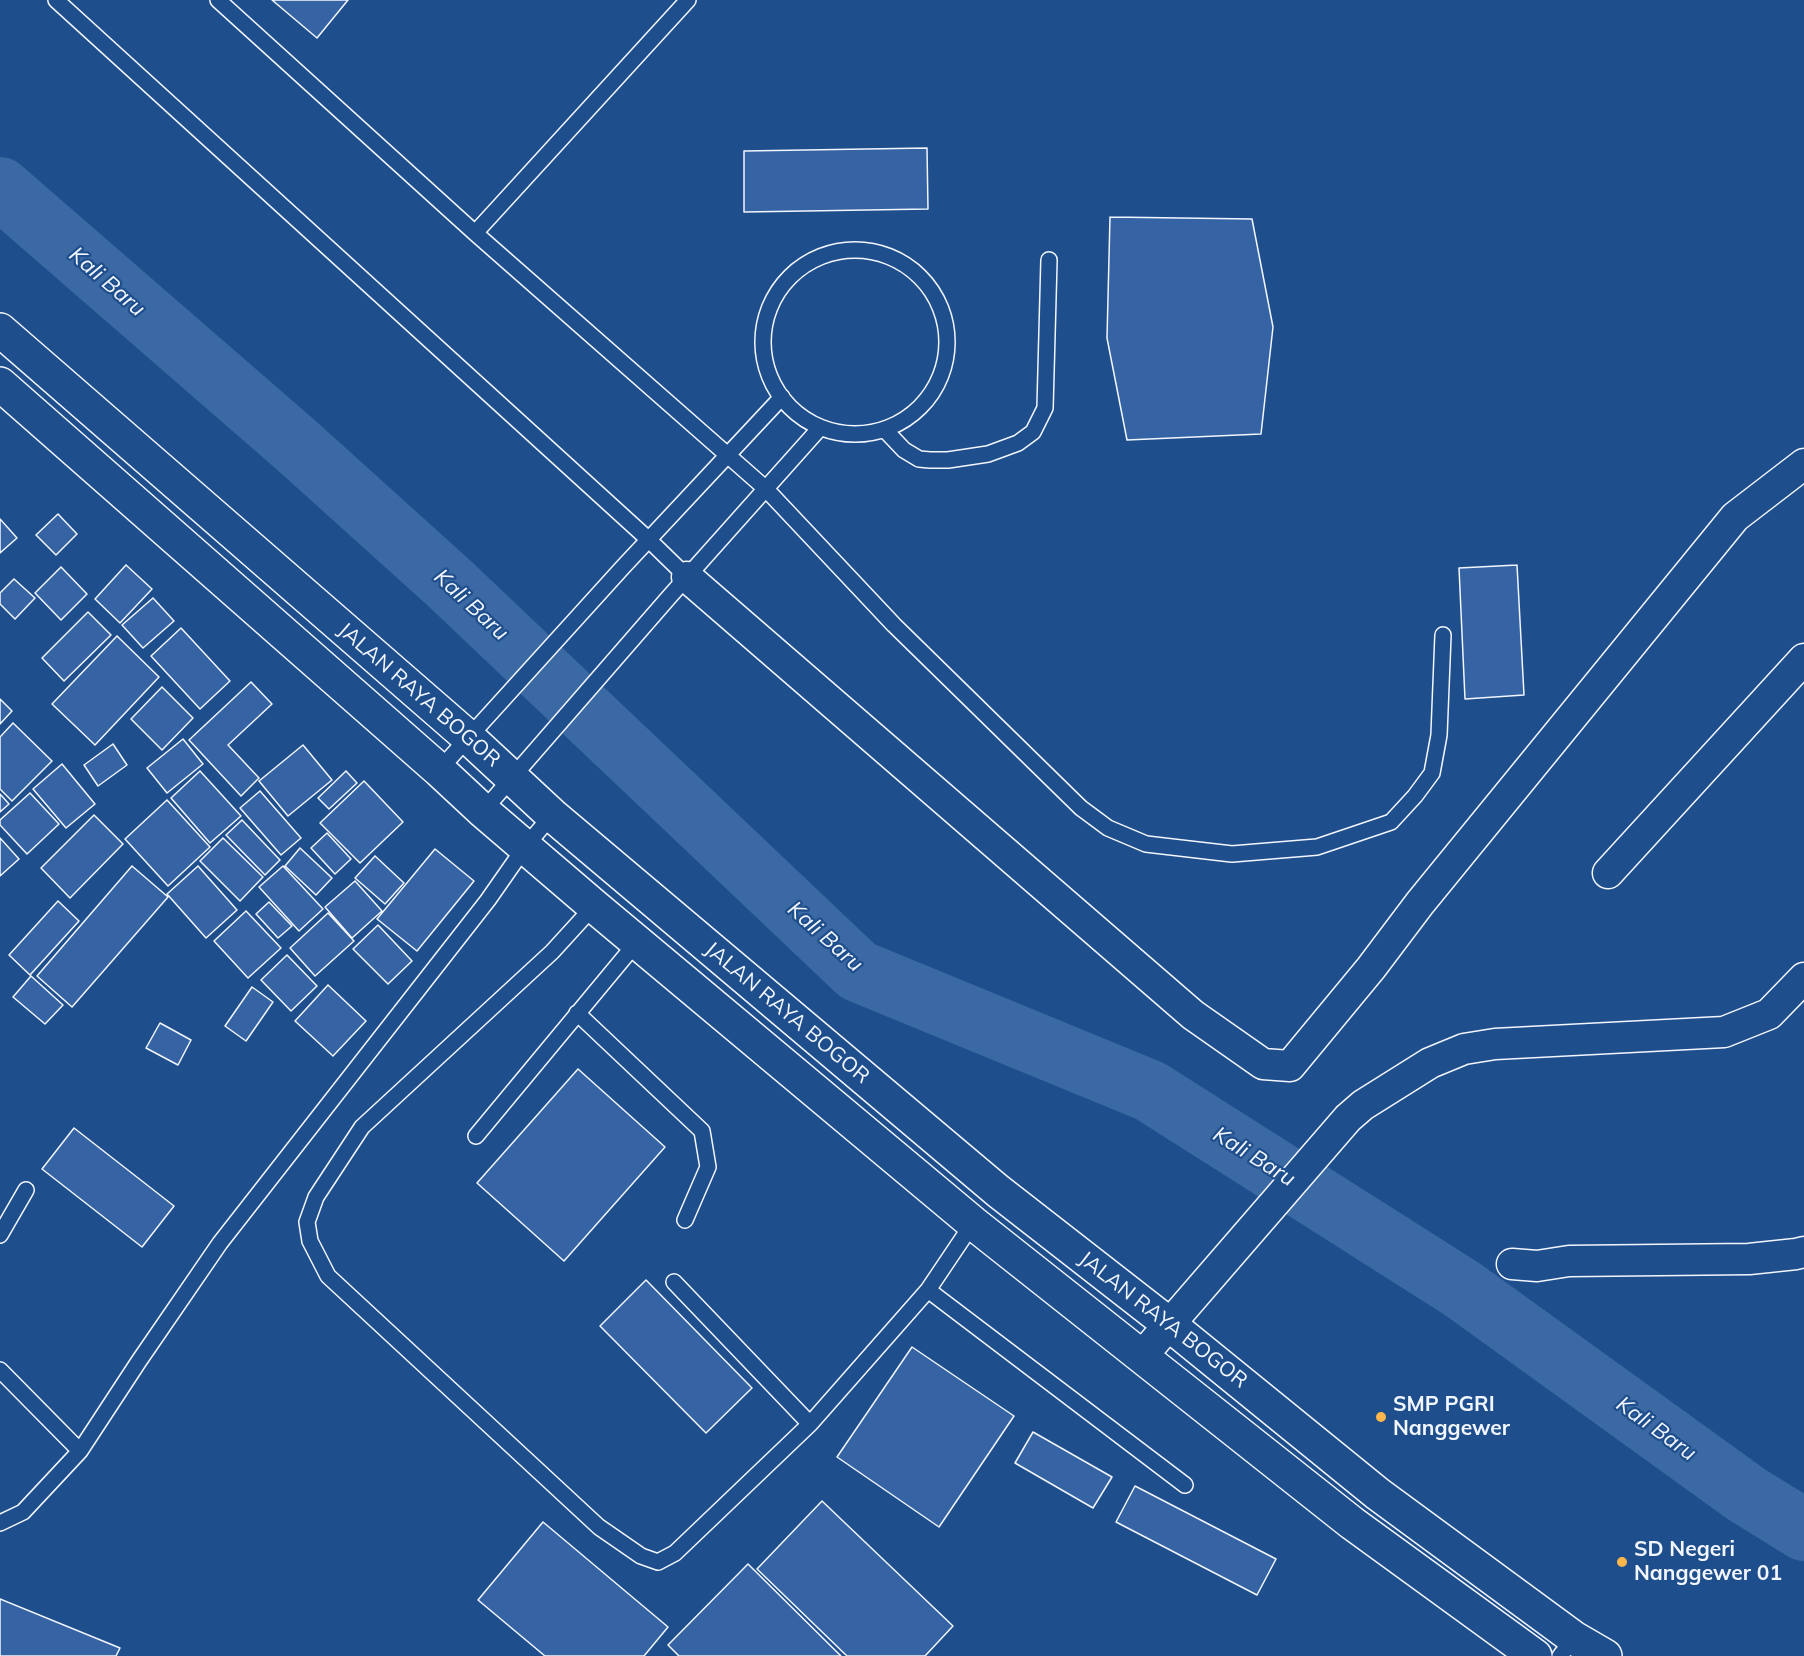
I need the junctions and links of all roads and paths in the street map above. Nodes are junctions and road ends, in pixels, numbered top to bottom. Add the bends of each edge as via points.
1 (56, 0) edge
2 (218, 0) edge
3 (688, 0) edge
4 (475, 233) junction
5 (1049, 260) dead end
6 (0, 330) edge
7 (0, 384) edge
8 (782, 398) junction
9 (819, 429) junction
10 (885, 430) junction
11 (728, 456) junction
12 (1804, 464) edge
13 (765, 488) junction
14 (649, 540) junction
15 (678, 586) junction
16 (1443, 635) dead end
17 (1804, 659) edge
18 (477, 729) junction
19 (520, 769) junction
20 (439, 770) junction
21 (483, 811) junction
22 (552, 815) junction
23 (525, 847) junction
24 (1608, 873) dead end
25 (594, 906) junction
26 (637, 942) junction
27 (1804, 978) edge
28 (577, 1013) junction
29 (476, 1136) dead end
30 (26, 1190) dead end
31 (685, 1220) dead end
32 (973, 1223) junction
33 (0, 1235) edge
34 (1804, 1252) edge
35 (1512, 1264) dead end
36 (674, 1282) dead end
37 (928, 1290) junction
38 (1170, 1325) junction
39 (1142, 1356) junction
40 (0, 1370) edge
41 (810, 1424) junction
42 (80, 1451) junction
43 (1185, 1485) dead end
44 (0, 1523) edge
45 (1567, 1647) edge
46 (1535, 1656) edge
47 (1605, 1656) edge

1 - 14 lane
2 - 4 lane
3 - 4 lane
4 - 11 lane
5 - 10 lane via 1045,408 1034,432 1018,443 988,454 930,460 919,459 904,450
6 - 18 highway, JALAN RAYA BOGOR
7 - 20 highway, JALAN RAYA BOGOR
8 - 9 lane
8 - 10 lane via 768,377 762,337 773,299 798,268 835,252 875,251 911,268 937,298 947,336 941,375 919,409
8 - 11 lane
9 - 10 lane via 852,435
9 - 13 lane
11 - 13 lane
11 - 14 lane
12 - 15 street via 1735,517 1290,1066 1263,1065 1193,1015
13 - 15 lane
13 - 16 lane via 894,624 1081,808 1108,828 1146,844 1232,854 1317,847 1391,822 1431,772 1440,735
14 - 15 lane
14 - 18 lane
15 - 19 lane
17 - 24 street
18 - 19 highway, JALAN RAYA BOGOR
18 - 20 lane
19 - 21 lane
19 - 22 highway, JALAN RAYA BOGOR
20 - 21 highway, JALAN RAYA BOGOR
21 - 23 highway, JALAN RAYA BOGOR
22 - 23 lane
22 - 38 highway, JALAN RAYA BOGOR via 998,1191
23 - 25 highway, JALAN RAYA BOGOR
23 - 42 lane via 488,900 220,1243
25 - 26 highway, JALAN RAYA BOGOR
25 - 41 lane via 552,952 363,1128 316,1197 307,1222 309,1241 328,1276 599,1527 649,1559 658,1562 675,1553
26 - 28 lane
26 - 32 highway, JALAN RAYA BOGOR
27 - 38 street via 1769,1014 1724,1032 1495,1044 1464,1049 1430,1063 1348,1118
28 - 29 lane
28 - 31 lane via 702,1131 708,1167
30 - 33 lane
32 - 37 lane
32 - 39 highway, JALAN RAYA BOGOR
34 - 35 street via 1749,1259
36 - 41 lane
37 - 41 lane
37 - 43 lane
38 - 39 street
38 - 45 highway, JALAN RAYA BOGOR
39 - 46 highway, JALAN RAYA BOGOR via 1352,1523
40 - 42 lane
42 - 44 lane via 23,1512
45 - 47 highway, JALAN RAYA BOGOR

